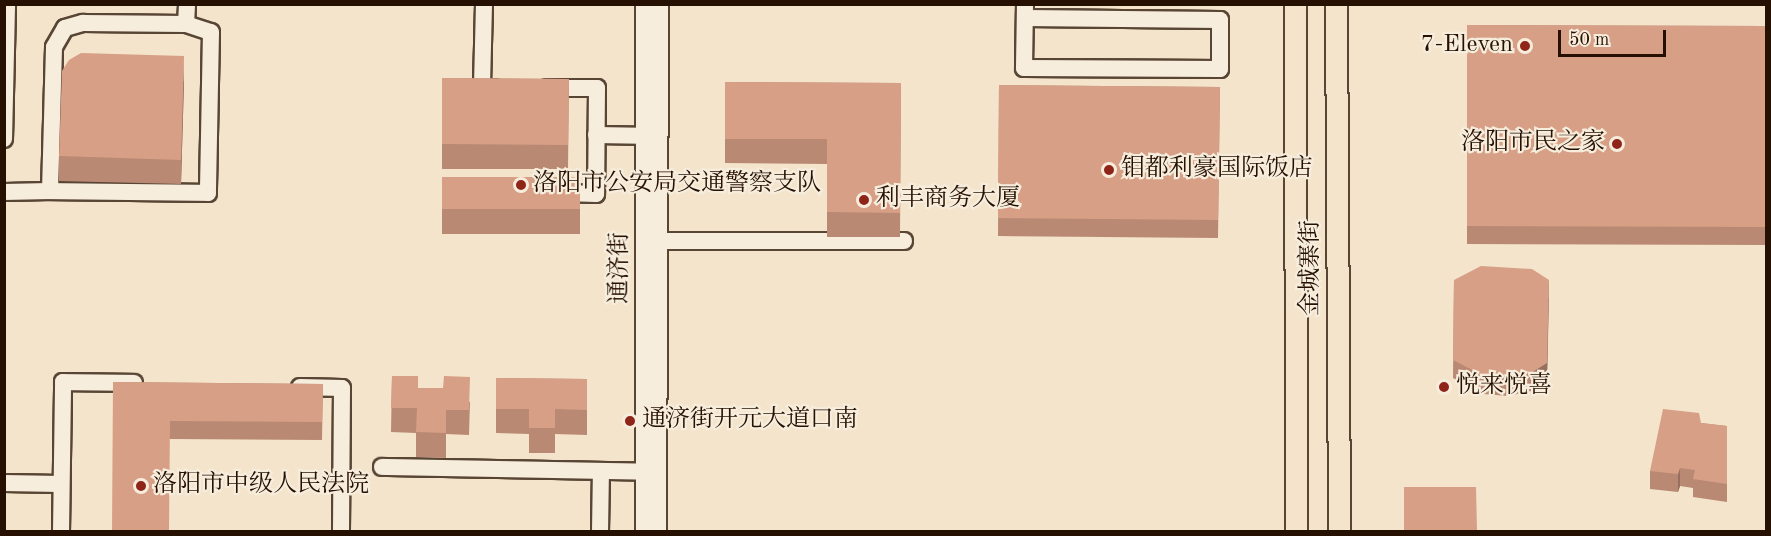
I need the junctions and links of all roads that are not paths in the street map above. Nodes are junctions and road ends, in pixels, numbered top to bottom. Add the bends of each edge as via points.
1 (7, 4) edge
2 (187, 4) edge
3 (484, 4) edge
4 (644, 4) edge
5 (660, 4) edge
6 (1295, 4) edge
7 (1336, 4) edge
8 (1025, 11) edge
9 (186, 24) junction
10 (596, 135) junction
11 (652, 136) junction
12 (4, 140) edge
13 (4, 192) edge
14 (50, 192) junction
15 (537, 193) edge
16 (659, 241) junction
17 (904, 241) dead end
18 (156, 384) edge
19 (284, 386) edge
20 (382, 467) dead end
21 (601, 471) junction
22 (652, 472) junction
23 (4, 483) edge
24 (62, 484) junction
25 (61, 531) edge
26 (341, 531) edge
27 (600, 531) edge
28 (644, 531) edge
29 (658, 531) edge
30 (1296, 531) edge
31 (1339, 531) edge

1 - 12 street
2 - 9 street
3 - 10 street via 482,88 597,88
4 - 11 street, 通济街
5 - 11 street, 通济街
6 - 30 main road, 金城寨街
7 - 31 main road, 金城寨街
8 - 8 street via 1024,68 1220,69 1220,20
9 - 14 street via 83,23 65,28 57,36
9 - 14 street via 211,32 208,193
10 - 11 street
10 - 15 street via 596,194
11 - 16 street, 通济街
11 - 22 street, 通济街
13 - 14 street
16 - 17 street
16 - 22 street, 通济街
18 - 24 street via 63,381
19 - 26 street via 342,388
20 - 21 street
21 - 22 street
21 - 27 street
22 - 28 street, 通济街
22 - 29 street, 通济街
23 - 24 street
24 - 25 street

